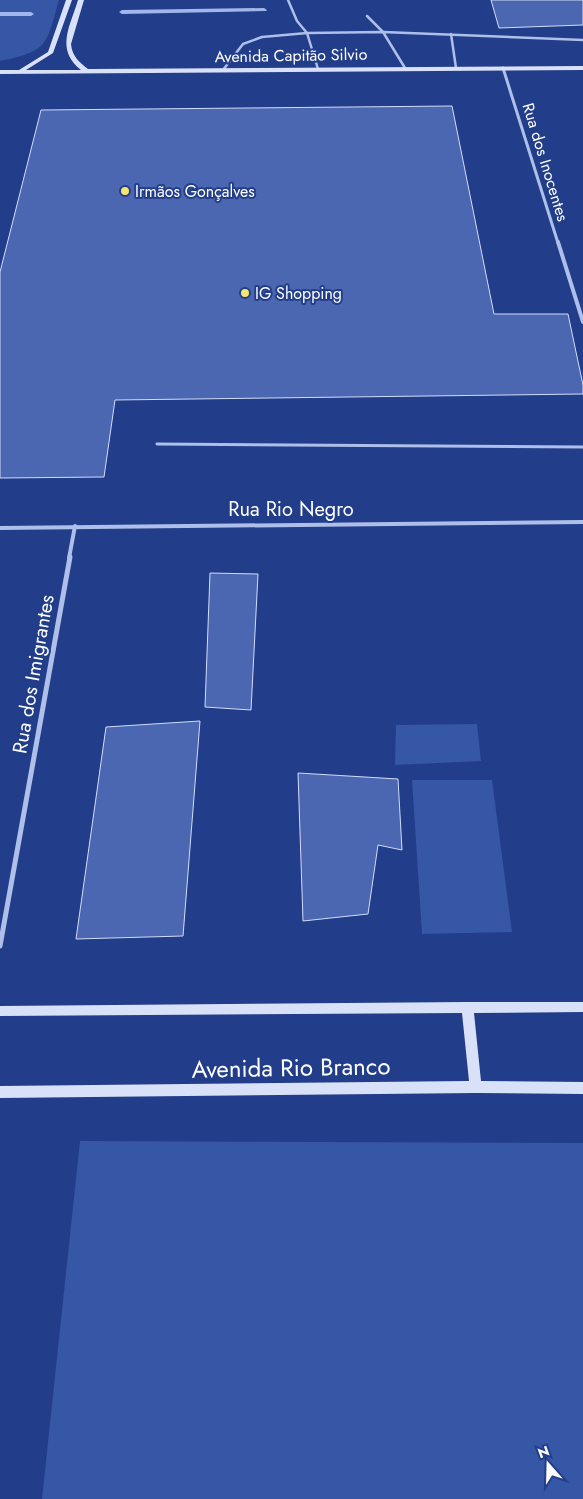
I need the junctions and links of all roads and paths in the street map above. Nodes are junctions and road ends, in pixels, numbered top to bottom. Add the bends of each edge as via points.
1 (69, 0) edge
2 (81, 0) edge
3 (288, 0) edge
4 (367, 16) dead end
5 (383, 32) junction
6 (307, 33) junction
7 (451, 34) junction
8 (583, 40) edge
9 (405, 68) junction
10 (456, 68) junction
11 (503, 68) junction
12 (583, 68) edge
13 (318, 69) junction
14 (87, 70) junction
15 (223, 70) junction
16 (20, 71) junction
17 (0, 72) edge
18 (583, 322) edge
19 (157, 444) dead end
20 (583, 447) edge
21 (583, 522) edge
22 (75, 526) junction
23 (0, 528) edge
24 (0, 946) edge
25 (467, 1007) junction
26 (583, 1007) edge
27 (0, 1011) edge
28 (476, 1087) junction
29 (583, 1088) edge
30 (0, 1092) edge

1 - 16 main road via 50,52
2 - 14 main road via 68,51 71,58
3 - 6 lane via 297,21
4 - 5 lane
5 - 6 lane
5 - 7 lane
5 - 9 lane
6 - 13 lane
6 - 15 lane via 262,37 243,44
7 - 8 lane
7 - 10 lane
9 - 10 main road, Avenida Capitão Silvio
9 - 13 main road, Avenida Capitão Silvio
10 - 11 main road, Avenida Capitão Silvio
11 - 12 main road, Avenida Capitão Silvio
11 - 18 street, Rua dos Inocentes
13 - 15 main road, Avenida Capitão Silvio
14 - 15 main road, Avenida Capitão Silvio
14 - 16 main road, Avenida Capitão Silvio
16 - 17 main road, Avenida Capitão Silvio
19 - 20 lane
21 - 22 street, Rua Rio Negro
22 - 23 street, Rua Rio Negro
22 - 24 street, Rua dos Imigrantes
25 - 26 main road
25 - 27 main road
25 - 28 main road
28 - 29 main road, Avenida Rio Branco
28 - 30 main road, Avenida Rio Branco

